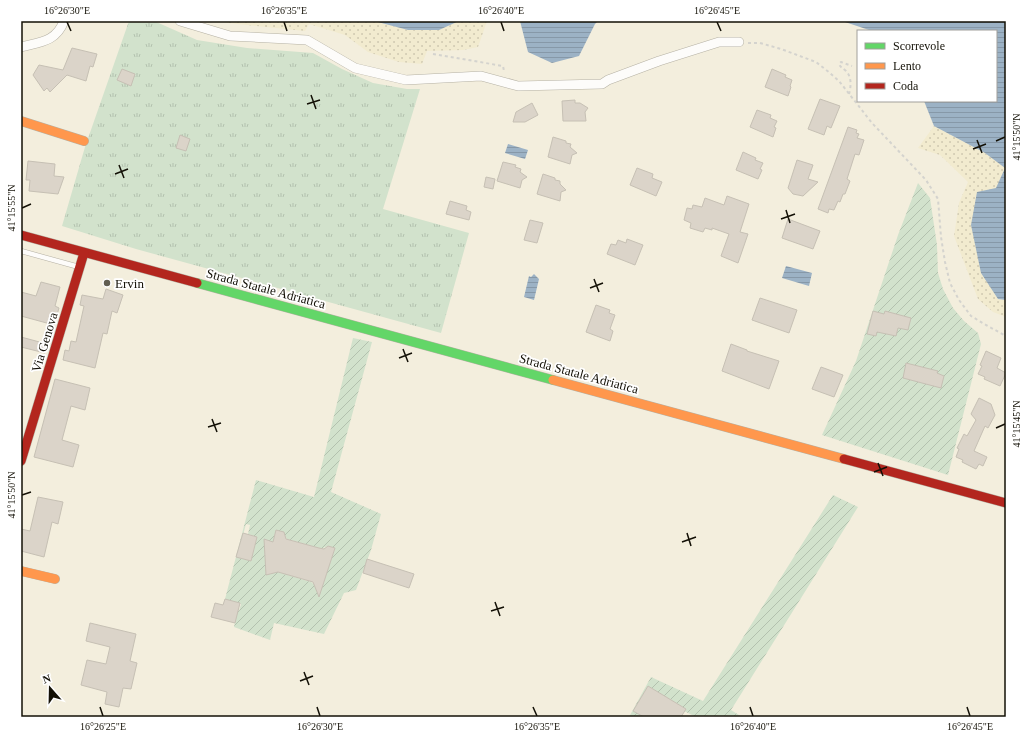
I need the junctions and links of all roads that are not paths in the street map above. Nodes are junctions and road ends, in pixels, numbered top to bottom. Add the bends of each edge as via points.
1 (64, 21) edge
2 (180, 21) edge
3 (739, 42) road end
4 (21, 47) edge
5 (21, 122) edge
6 (84, 141) dead end
7 (21, 235) edge
8 (21, 251) edge
9 (84, 253) junction
10 (80, 267) junction
11 (21, 461) edge
12 (1006, 503) edge
13 (21, 571) edge
14 (55, 578) dead end

1 - 4 street via 53,38
2 - 3 street via 230,36 307,40 355,68 406,80 481,76 518,86 602,84 659,61 719,42
5 - 6 main road
7 - 9 main road, Strada Statale Adriatica
8 - 10 lane
9 - 10 main road, Via Genova
9 - 12 main road, Strada Statale Adriatica
10 - 11 main road, Via Genova
13 - 14 main road

